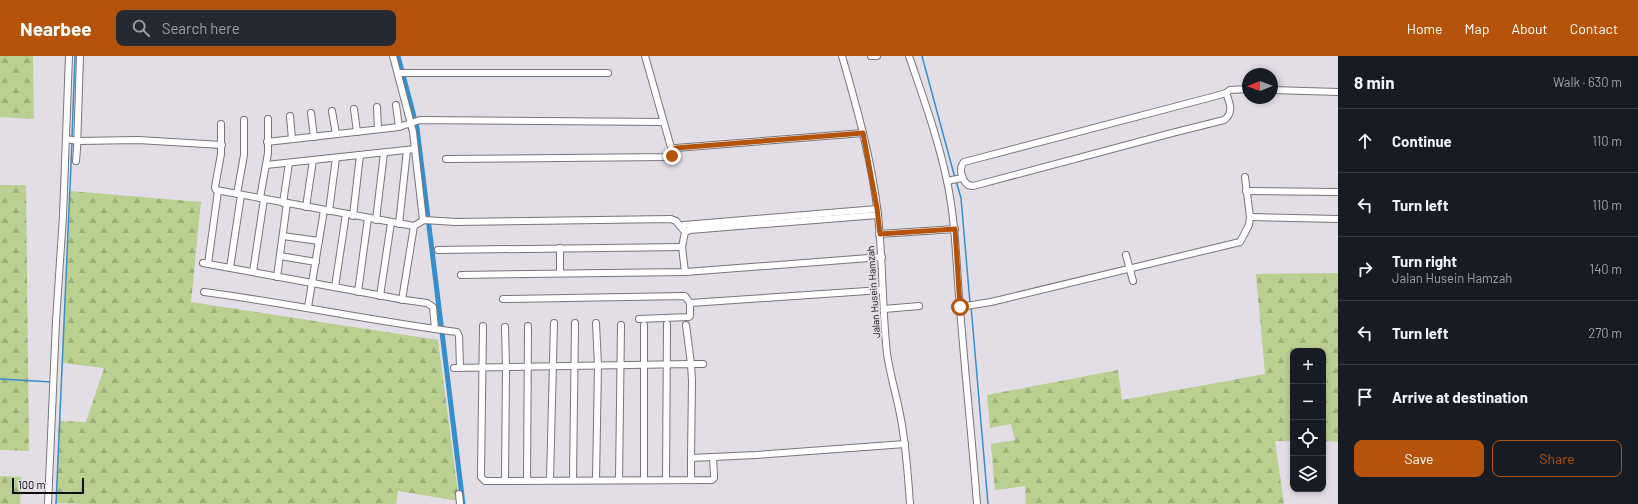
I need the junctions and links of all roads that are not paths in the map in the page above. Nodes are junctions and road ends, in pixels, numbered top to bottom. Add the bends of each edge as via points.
1 (70, 56) edge
2 (80, 56) edge
3 (393, 56) edge
4 (645, 56) edge
5 (842, 56) edge
6 (872, 56) edge
7 (876, 56) edge
8 (909, 56) edge
9 (398, 73) junction
10 (608, 73) dead end
11 (1242, 89) edge
12 (1278, 90) edge
13 (1338, 92) edge
14 (1226, 93) junction
15 (396, 105) dead end
16 (377, 107) dead end
17 (354, 109) dead end
18 (332, 111) dead end
19 (311, 113) dead end
20 (290, 116) dead end
21 (268, 119) dead end
22 (244, 120) dead end
23 (663, 122) junction
24 (411, 123) junction
25 (221, 124) dead end
26 (399, 127) junction
27 (378, 129) junction
28 (357, 132) junction
29 (863, 133) junction
30 (336, 134) junction
31 (314, 137) junction
32 (66, 139) junction
33 (292, 139) junction
34 (77, 140) junction
35 (268, 142) junction
36 (222, 145) junction
37 (415, 149) junction
38 (407, 150) junction
39 (672, 151) junction
40 (384, 153) junction
41 (360, 155) junction
42 (336, 158) junction
43 (446, 159) dead end
44 (313, 160) junction
45 (76, 161) dead end
46 (289, 163) junction
47 (266, 165) junction
48 (1245, 177) dead end
49 (961, 179) junction
50 (948, 181) junction
51 (218, 191) junction
52 (1246, 191) junction
53 (1338, 192) edge
54 (239, 194) junction
55 (262, 199) junction
56 (285, 203) junction
57 (306, 207) junction
58 (877, 208) junction
59 (326, 211) junction
60 (821, 213) junction
61 (346, 214) junction
62 (878, 215) junction
63 (353, 216) junction
64 (1250, 217) junction
65 (368, 218) junction
66 (1338, 219) edge
67 (376, 220) junction
68 (423, 220) junction
69 (821, 220) junction
70 (391, 223) junction
71 (399, 224) junction
72 (684, 225) dead end
73 (414, 226) junction
74 (699, 226) junction
75 (955, 229) junction
76 (685, 232) junction
77 (880, 234) junction
78 (283, 236) junction
79 (319, 241) junction
80 (682, 247) junction
81 (560, 248) junction
82 (438, 250) dead end
83 (1126, 255) dead end
84 (280, 256) junction
85 (882, 257) junction
86 (316, 262) junction
87 (230, 268) junction
88 (1130, 268) junction
89 (254, 272) junction
90 (685, 272) junction
91 (560, 273) junction
92 (461, 275) dead end
93 (277, 277) junction
94 (1133, 280) dead end
95 (312, 283) junction
96 (335, 287) junction
97 (882, 290) junction
98 (204, 292) dead end
99 (358, 292) junction
100 (380, 296) junction
101 (503, 299) dead end
102 (402, 300) junction
103 (690, 303) junction
104 (919, 306) dead end
105 (308, 307) junction
106 (962, 307) junction
107 (884, 309) junction
108 (639, 319) dead end
109 (554, 323) dead end
110 (576, 323) dead end
111 (596, 323) dead end
112 (667, 324) dead end
113 (621, 325) dead end
114 (644, 325) dead end
115 (686, 325) dead end
116 (483, 326) dead end
117 (528, 326) dead end
118 (505, 327) dead end
119 (440, 330) junction
120 (644, 364) junction
121 (667, 364) junction
122 (691, 364) junction
123 (703, 364) dead end
124 (598, 365) junction
125 (621, 365) junction
126 (552, 366) junction
127 (574, 366) junction
128 (482, 367) junction
129 (506, 367) junction
130 (528, 367) junction
131 (906, 444) junction
132 (713, 457) junction
133 (691, 458) junction
134 (527, 480) junction
135 (550, 480) junction
136 (573, 480) junction
137 (596, 480) junction
138 (619, 480) junction
139 (644, 480) junction
140 (666, 480) junction
141 (691, 480) junction
142 (505, 481) junction
143 (459, 494) dead end
144 (48, 504) edge
145 (460, 504) edge
146 (910, 504) edge
147 (977, 504) edge

1 - 32 street
2 - 34 street
3 - 9 street
4 - 23 street
5 - 29 street, Jalan Husein Hamzah
6 - 7 street
8 - 50 street
9 - 10 street
9 - 24 street
11 - 14 street via 1230,90
12 - 13 street
14 - 49 street via 964,162 961,167
14 - 49 street via 1230,103 1230,114 1224,120 973,186
15 - 26 street
16 - 27 street
17 - 28 street
18 - 30 street
19 - 31 street
20 - 33 street
21 - 35 street
22 - 54 street via 244,155
23 - 24 street via 420,120
23 - 39 street
24 - 26 street
24 - 37 street
25 - 36 street
26 - 27 street
27 - 28 street
28 - 30 street
29 - 39 street via 676,148
29 - 58 street, Jalan Husein Hamzah
30 - 31 street
31 - 33 street
32 - 34 street
32 - 144 street
33 - 35 street
34 - 36 street via 138,140
34 - 45 street
35 - 47 street
36 - 51 street via 214,188
37 - 38 street
37 - 68 street
38 - 40 street
38 - 71 street
39 - 43 street via 670,157
40 - 41 street
40 - 67 street
41 - 42 street
41 - 63 street
42 - 44 street
42 - 59 street
44 - 46 street
44 - 57 street
46 - 47 street
46 - 56 street
47 - 55 street
48 - 52 street
49 - 50 street
50 - 75 street
51 - 54 street
51 - 87 street via 206,263
52 - 53 street
52 - 64 street
54 - 55 street
54 - 87 street
55 - 56 street
55 - 89 street
56 - 57 street
56 - 78 street
57 - 59 street
58 - 60 street
58 - 62 street, Jalan Husein Hamzah
59 - 61 street
59 - 79 street
60 - 69 street
60 - 74 street
61 - 63 street
61 - 96 street
62 - 69 street
62 - 77 street, Jalan Husein Hamzah
63 - 65 street
64 - 66 street
64 - 88 street via 1249,225 1240,242
65 - 67 street
65 - 99 street
67 - 70 street
68 - 73 street
68 - 76 street via 456,222 671,219
69 - 74 street
70 - 71 street
70 - 100 street
71 - 73 street
72 - 74 street
73 - 102 street
74 - 76 street
75 - 77 street
75 - 106 street
76 - 80 street
77 - 85 street, Jalan Husein Hamzah
78 - 79 street
78 - 84 street
79 - 86 street
80 - 81 street
80 - 90 street
81 - 82 street
81 - 91 street
83 - 88 street
84 - 86 street
84 - 93 street
85 - 90 street
85 - 97 street, Jalan Husein Hamzah
86 - 95 street
87 - 89 street
88 - 94 street
88 - 106 street
89 - 93 street
90 - 91 street
91 - 92 street
93 - 95 street
95 - 96 street
95 - 105 street
96 - 99 street
97 - 103 street
97 - 107 street, Jalan Husein Hamzah
98 - 105 street
99 - 100 street
100 - 102 street
101 - 103 street via 685,296
102 - 119 street via 428,303 433,307
103 - 108 street via 689,317
104 - 107 street
105 - 119 street
106 - 147 street
107 - 131 street, Jalan Husein Hamzah via 887,356
109 - 126 street
110 - 127 street
111 - 124 street
112 - 121 street
113 - 125 street
114 - 120 street
115 - 122 street
116 - 128 street
117 - 130 street
118 - 129 street
119 - 128 street via 457,332 459,336 457,368
120 - 121 street
120 - 125 street
120 - 139 street
121 - 122 street
121 - 140 street
122 - 123 street
122 - 133 street
124 - 125 street
124 - 127 street
124 - 137 street
125 - 138 street
126 - 127 street
126 - 130 street
126 - 135 street
127 - 136 street
128 - 129 street
128 - 142 street via 481,477 485,481
129 - 130 street
129 - 142 street
130 - 134 street
131 - 132 street
131 - 146 street, Jalan Husein Hamzah
132 - 133 street
132 - 141 street via 714,478
133 - 141 street
134 - 135 street
134 - 142 street
135 - 136 street
136 - 137 street
137 - 138 street
138 - 139 street
139 - 140 street
140 - 141 street
143 - 145 street

